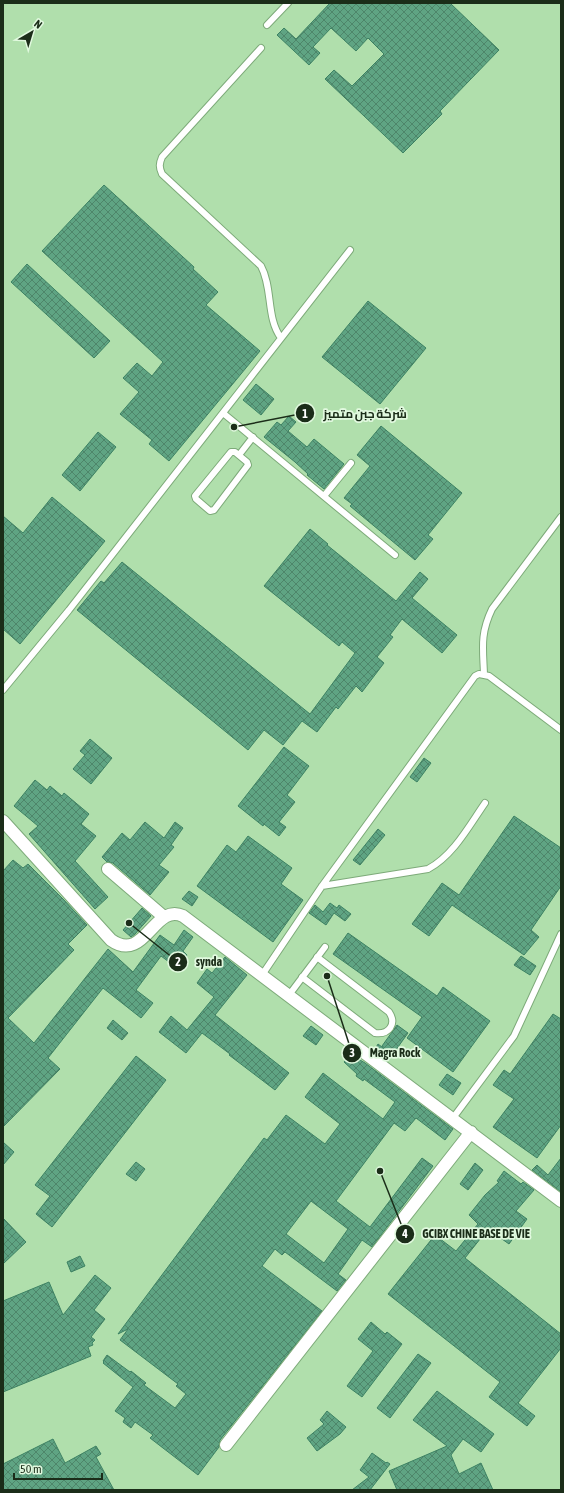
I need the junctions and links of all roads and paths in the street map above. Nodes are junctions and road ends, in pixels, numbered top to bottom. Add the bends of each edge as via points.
1 (288, 3) edge
2 (267, 25) dead end
3 (261, 48) dead end
4 (350, 250) dead end
5 (282, 338) junction
6 (223, 413) junction
7 (253, 437) junction
8 (239, 455) junction
9 (351, 463) dead end
10 (324, 496) junction
11 (561, 517) edge
12 (395, 555) dead end
13 (484, 674) junction
14 (3, 690) edge
15 (561, 730) edge
16 (485, 803) dead end
17 (3, 821) edge
18 (108, 869) dead end
19 (322, 886) junction
20 (164, 917) junction
21 (561, 934) edge
22 (325, 947) dead end
23 (317, 958) junction
24 (262, 975) junction
25 (302, 978) junction
26 (289, 995) junction
27 (453, 1118) junction
28 (471, 1132) junction
29 (561, 1201) edge
30 (226, 1445) dead end

1 - 2 lane
3 - 5 lane via 162,157 160,168 162,174 261,266 275,330
4 - 5 lane
5 - 6 lane
6 - 7 lane
6 - 14 lane
7 - 8 lane
7 - 10 lane
8 - 8 lane via 233,452 229,454 196,495 196,499 210,511 214,510 248,467 247,462
9 - 10 lane
10 - 12 lane
11 - 13 lane via 487,618 482,638
13 - 15 lane
13 - 19 lane via 479,674 472,680
16 - 19 lane via 448,855 428,869
17 - 20 street via 117,944 131,946 138,942
18 - 20 street
19 - 24 lane
20 - 24 street via 174,913 183,916
21 - 27 lane via 514,1036
22 - 23 lane
23 - 25 lane
23 - 25 lane via 389,1012 393,1022 391,1028 381,1034 375,1033
24 - 26 street
25 - 26 lane
26 - 27 street
27 - 28 street
28 - 29 street
28 - 30 street

